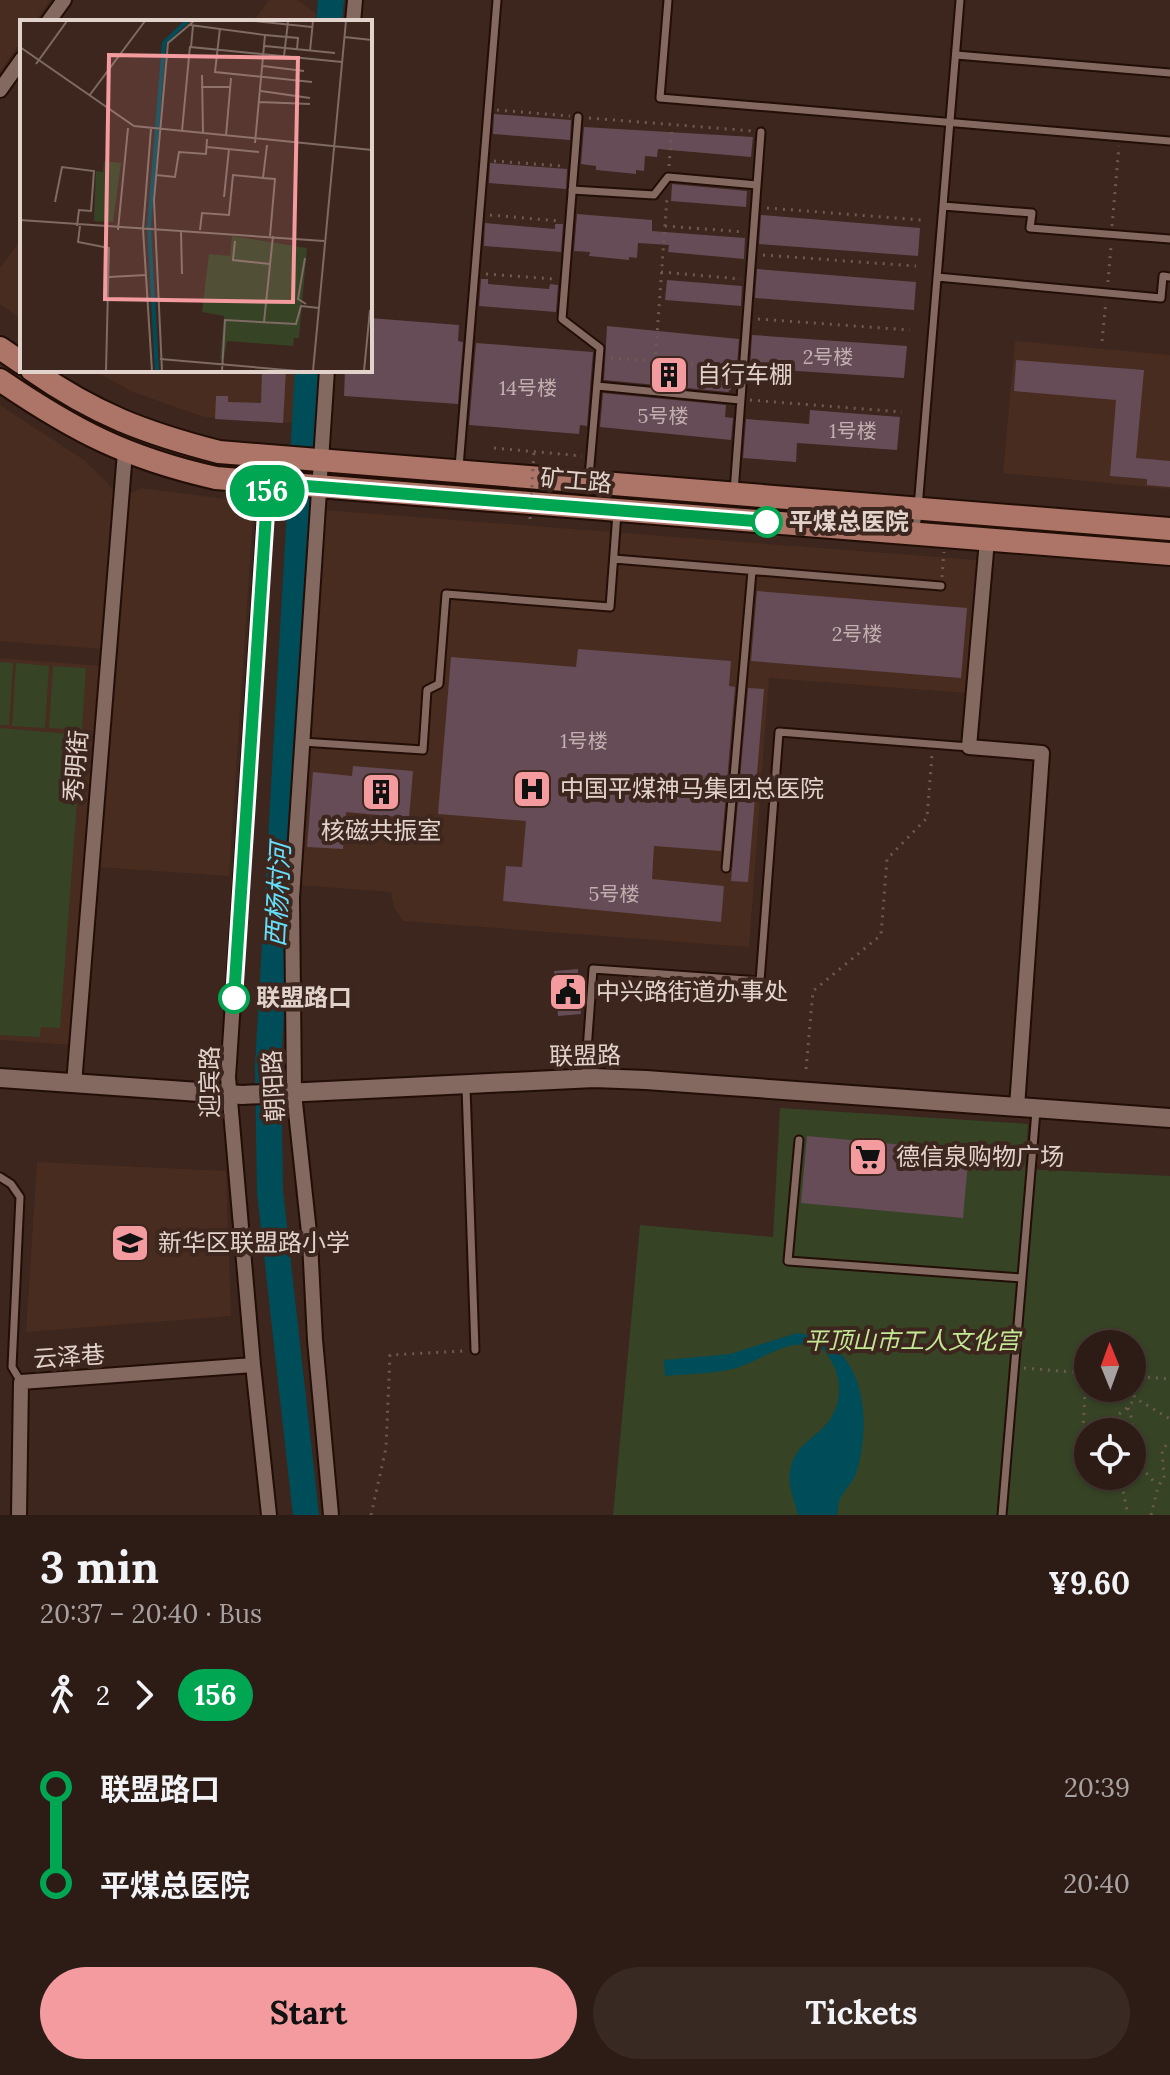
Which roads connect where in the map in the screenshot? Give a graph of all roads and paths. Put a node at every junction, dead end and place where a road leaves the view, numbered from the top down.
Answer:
1 (64, 0) edge
2 (355, 0) edge
3 (497, 0) edge
4 (668, 0) edge
5 (960, 0) edge
6 (49, 20) edge
7 (353, 20) edge
8 (956, 55) junction
9 (20, 62) edge
10 (1170, 73) edge
11 (0, 90) edge
12 (494, 109) dead end
13 (578, 117) junction
14 (951, 121) junction
15 (672, 124) junction
16 (761, 132) joint
17 (1170, 141) edge
18 (489, 160) dead end
19 (574, 167) junction
20 (668, 177) junction
21 (757, 185) junction
22 (572, 190) junction
23 (943, 206) junction
24 (755, 207) junction
25 (484, 214) dead end
26 (922, 220) dead end
27 (570, 222) junction
28 (665, 226) junction
29 (753, 233) junction
30 (1170, 239) edge
31 (751, 254) junction
32 (916, 266) dead end
33 (661, 272) junction
34 (480, 274) dead end
35 (937, 277) junction
36 (1170, 277) edge
37 (566, 280) junction
38 (749, 280) junction
39 (747, 318) junction
40 (910, 330) dead end
41 (0, 348) edge
42 (599, 356) junction
43 (20, 362) edge
44 (655, 362) junction
45 (742, 368) junction
46 (35, 372) edge
47 (327, 372) edge
48 (0, 380) edge
49 (597, 386) junction
50 (740, 400) junction
51 (902, 412) dead end
52 (494, 448) dead end
53 (534, 451) junction
54 (125, 452) junction
55 (576, 455) dead end
56 (278, 458) junction
57 (321, 462) junction
58 (459, 473) junction
59 (276, 483) junction
60 (588, 483) junction
61 (319, 487) junction
62 (733, 495) junction
63 (918, 509) junction
64 (617, 511) junction
65 (530, 519) dead end
66 (1170, 529) edge
67 (916, 534) junction
68 (945, 536) junction
69 (987, 540) junction
70 (1170, 554) edge
71 (614, 559) junction
72 (752, 571) junction
73 (941, 586) joint
74 (302, 742) junction
75 (932, 744) junction
76 (969, 747) junction
77 (726, 868) dead end
78 (806, 1069) dead end
79 (0, 1078) edge
80 (585, 1079) junction
81 (74, 1084) junction
82 (466, 1084) junction
83 (290, 1093) junction
84 (236, 1095) junction
85 (1017, 1107) junction
86 (1037, 1109) junction
87 (1170, 1118) edge
88 (799, 1140) dead end
89 (0, 1177) edge
90 (1022, 1278) junction
91 (475, 1350) joint
92 (253, 1365) junction
93 (1014, 1368) junction
94 (1074, 1372) edge
95 (1146, 1377) edge
96 (1170, 1379) edge
97 (21, 1382) junction
98 (1132, 1402) edge
99 (1142, 1402) edge
100 (1128, 1408) junction
101 (1115, 1418) edge
102 (1132, 1418) edge
103 (1170, 1419) edge
104 (1170, 1441) edge
105 (1146, 1473) edge
106 (1158, 1487) junction
107 (1123, 1490) edge
108 (19, 1515) edge
109 (269, 1515) edge
110 (331, 1515) edge
111 (371, 1515) edge
112 (1002, 1515) edge
113 (1128, 1515) edge
114 (1151, 1515) edge

1 - 6 street
2 - 7 street
3 - 58 lane
4 - 14 lane
5 - 8 lane
8 - 10 lane
8 - 14 lane
9 - 11 street
12 - 13 path
13 - 15 path
13 - 19 lane
14 - 17 lane
14 - 23 lane
15 - 16 path
15 - 20 path
16 - 21 lane
18 - 19 path
19 - 22 lane
20 - 21 lane
20 - 22 lane
20 - 28 path
21 - 24 lane
22 - 27 lane
23 - 30 lane
23 - 35 lane
24 - 26 path
24 - 29 lane
25 - 27 path
27 - 37 lane
28 - 29 path
28 - 33 path
29 - 31 lane
31 - 32 path
31 - 38 lane
33 - 38 path
33 - 44 path
34 - 37 path
35 - 36 lane
35 - 63 lane
37 - 42 lane
38 - 39 lane
39 - 40 path
39 - 45 lane
41 - 43 main road
42 - 44 path
42 - 49 lane
44 - 45 path
45 - 50 lane
46 - 56 main road, 矿工路
47 - 57 street, 朝阳路
48 - 54 main road, 矿工路
49 - 50 lane
49 - 60 lane
50 - 51 path
50 - 62 lane
52 - 53 path
53 - 55 path
53 - 65 path, bridge
54 - 59 main road, 矿工路
54 - 81 street, 秀明街
56 - 57 main road, 矿工路
56 - 59 street, 迎宾路
57 - 58 main road, 矿工路
57 - 61 street, 朝阳路
58 - 60 main road, 矿工路
59 - 61 main road, 矿工路
59 - 84 street, 迎宾路
60 - 62 main road, 矿工路
61 - 64 main road, 矿工路
61 - 74 street, 朝阳路
62 - 63 main road, 矿工路
63 - 66 main road, 矿工路
63 - 67 lane
64 - 67 main road, 矿工路
64 - 71 lane
67 - 68 main road, 矿工路
68 - 69 main road, 矿工路
68 - 73 path
69 - 70 main road, 矿工路
69 - 76 street
71 - 72 lane
71 - 74 lane
72 - 73 lane
72 - 77 lane
74 - 83 street, 朝阳路
75 - 76 lane
75 - 78 path
75 - 80 lane
76 - 85 street
79 - 81 street, 联盟路
80 - 82 street, 联盟路
80 - 85 street, 联盟路
81 - 84 street, 联盟路
82 - 83 street, 联盟路
82 - 91 lane
83 - 84 street, 联盟路
83 - 110 street, 朝阳路
84 - 92 street, 迎宾路
85 - 86 street, 联盟路
86 - 87 street, 联盟路
86 - 90 lane
88 - 90 lane
89 - 97 lane
90 - 93 lane
91 - 111 path
92 - 97 street, 云泽巷
92 - 109 street, 迎宾路
93 - 94 path
93 - 112 lane
95 - 96 path
97 - 108 street, 云泽巷
98 - 100 path
99 - 103 path
100 - 101 path
100 - 102 path
104 - 106 path
105 - 106 path
106 - 114 path
107 - 113 path

